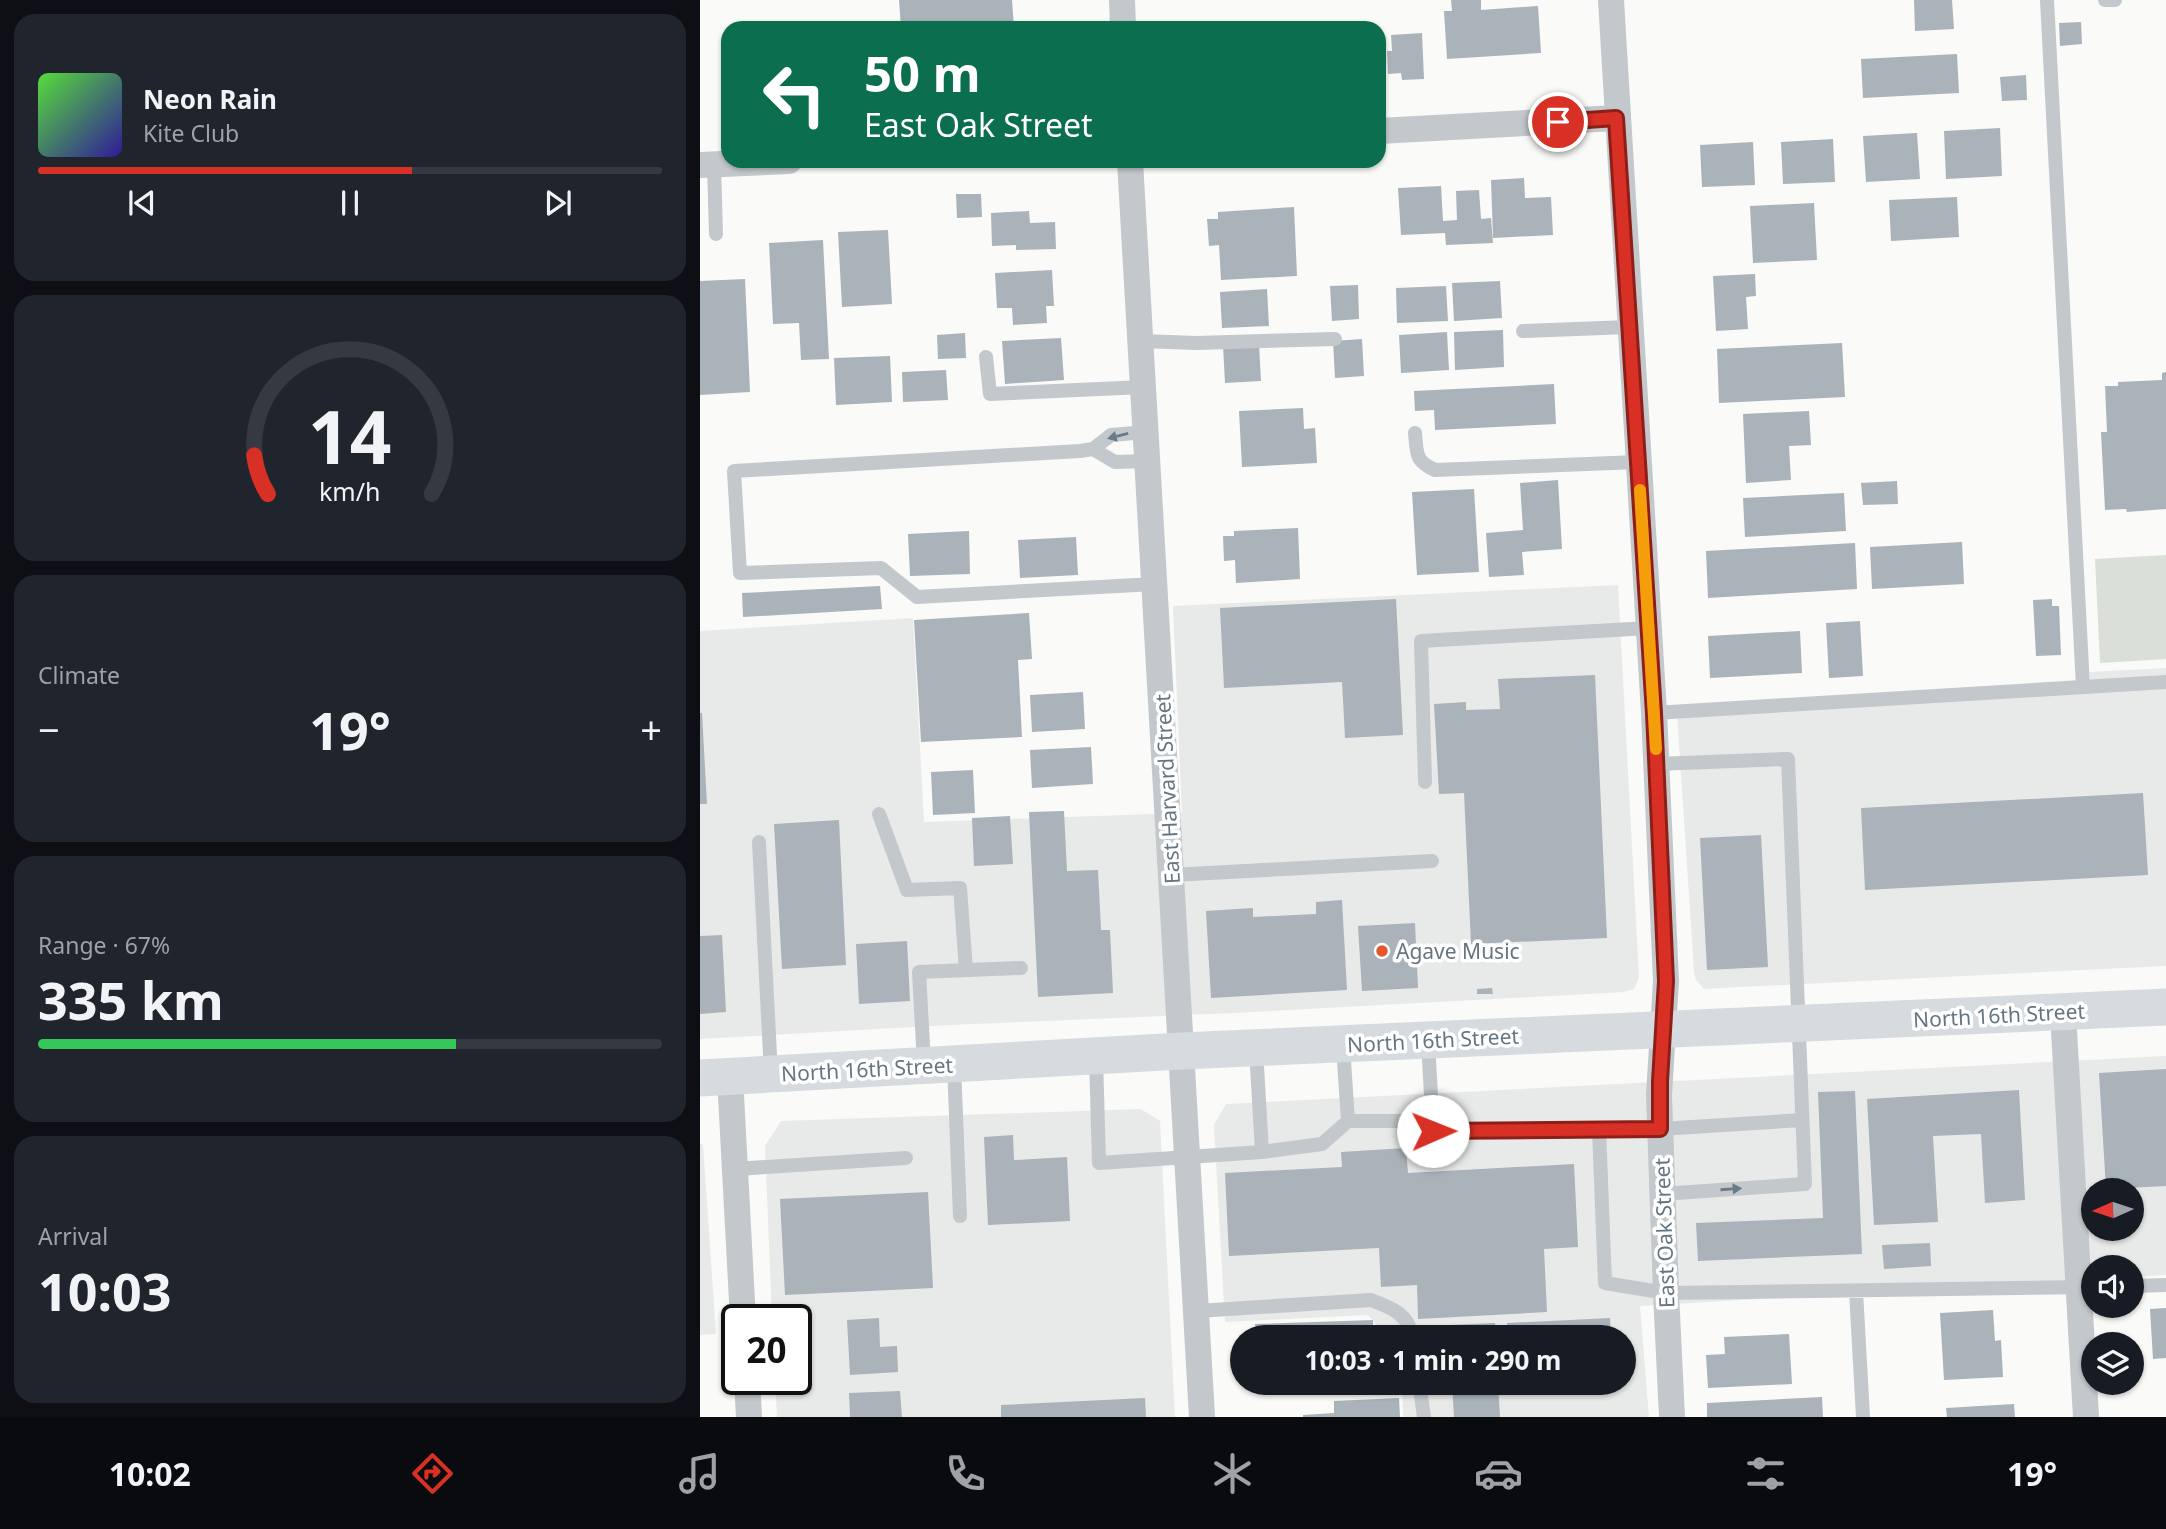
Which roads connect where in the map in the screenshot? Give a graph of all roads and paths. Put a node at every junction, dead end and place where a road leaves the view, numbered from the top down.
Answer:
1 (1122, 0) edge
2 (1611, 0) edge
3 (2047, 0) edge
4 (2105, 0) edge
5 (2115, 0) edge
6 (1123, 21) edge
7 (1616, 118) junction
8 (1386, 131) edge
9 (707, 165) edge
10 (1130, 168) edge
11 (716, 234) dead end
12 (1629, 327) junction
13 (1523, 331) dead end
14 (1335, 339) dead end
15 (1141, 341) junction
16 (986, 357) dead end
17 (1144, 387) junction
18 (1146, 432) junction
19 (1415, 433) dead end
20 (1093, 449) junction
21 (1148, 461) junction
22 (1638, 463) junction
23 (1156, 584) junction
24 (1649, 628) junction
25 (2166, 682) edge
26 (2084, 687) junction
27 (1654, 713) junction
28 (1656, 764) junction
29 (1425, 782) dead end
30 (878, 814) dead end
31 (759, 842) dead end
32 (1432, 861) dead end
33 (1172, 875) junction
34 (1021, 968) dead end
35 (966, 970) junction
36 (2166, 1007) edge
37 (2063, 1013) junction
38 (1799, 1023) junction
39 (1663, 1029) junction
40 (1427, 1040) junction
41 (1343, 1044) junction
42 (1256, 1048) junction
43 (1182, 1051) junction
44 (1096, 1056) junction
45 (939, 1065) junction
46 (771, 1074) junction
47 (715, 1077) edge
48 (1802, 1120) junction
49 (1348, 1121) junction
50 (1599, 1129) junction
51 (1660, 1129) junction
52 (1433, 1131) junction
53 (1262, 1152) junction
54 (906, 1158) dead end
55 (1189, 1158) junction
56 (735, 1169) junction
57 (1662, 1194) junction
58 (960, 1216) dead end
59 (2083, 1255) edge
60 (2166, 1285) edge
61 (2144, 1286) edge
62 (2081, 1287) edge
63 (1856, 1291) junction
64 (1666, 1293) junction
65 (742, 1304) edge
66 (1196, 1311) junction
67 (2086, 1318) edge
68 (1409, 1325) edge
69 (748, 1395) edge
70 (1421, 1395) edge
71 (749, 1417) edge
72 (1202, 1417) edge
73 (1424, 1417) edge
74 (1672, 1417) edge
75 (1863, 1417) edge
76 (2086, 1417) edge

1 - 6 street
2 - 7 street, East Oak Street
3 - 26 lane
4 - 5 lane
7 - 8 street
7 - 12 street, East Oak Street
9 - 11 lane
10 - 15 street, East Harvard Street
12 - 13 lane
12 - 22 street, East Oak Street
14 - 15 lane
15 - 17 street, East Harvard Street
16 - 17 lane
17 - 18 street, East Harvard Street
18 -> 20 lane
18 - 21 street, East Harvard Street
19 - 22 lane
20 - 21 lane
20 - 23 lane
21 - 23 street, East Harvard Street
22 - 24 street, East Oak Street
23 - 33 street, East Harvard Street
24 - 27 street, East Oak Street
24 - 29 lane
25 - 26 lane
26 - 27 lane
27 - 28 street, East Oak Street
28 - 38 lane
28 - 39 street, East Oak Street
30 - 35 lane
31 - 46 lane
32 - 33 lane
33 - 43 street, East Harvard Street
34 - 35 lane
35 - 45 lane
36 - 37 main road, North 16th Street
37 - 38 main road, North 16th Street
37 - 59 street
38 - 39 main road, North 16th Street
38 - 48 lane
39 - 40 main road, North 16th Street
39 - 51 street, East Oak Street
40 - 41 main road, North 16th Street
40 - 52 lane
41 - 42 main road, North 16th Street
41 - 49 lane
42 - 43 main road, North 16th Street
42 - 53 lane
43 - 44 main road, North 16th Street
43 - 55 street, East Harvard Street
44 - 45 main road, North 16th Street
44 - 55 lane
45 - 46 main road, North 16th Street
45 - 58 lane
46 - 47 main road, North 16th Street
47 - 56 street
48 - 51 lane
57 -> 48 lane
49 - 52 lane
49 - 53 lane
50 - 51 lane
50 - 52 lane
50 - 64 lane
51 - 57 street, East Oak Street
53 - 55 lane
54 - 56 lane
55 - 66 street, East Harvard Street
56 - 65 street
57 - 64 street, East Oak Street
60 - 61 lane
62 - 63 lane
63 - 64 lane
63 - 75 lane
64 - 74 street, East Oak Street
66 - 68 lane
66 - 72 street, East Harvard Street
67 - 76 street
69 - 71 street
70 - 73 lane

